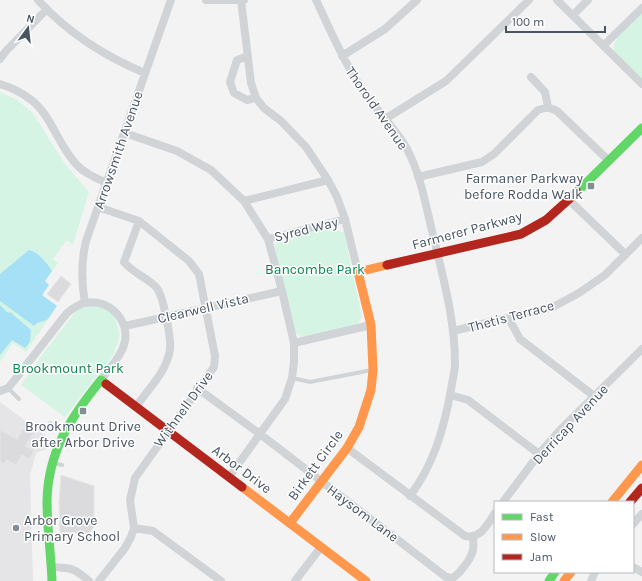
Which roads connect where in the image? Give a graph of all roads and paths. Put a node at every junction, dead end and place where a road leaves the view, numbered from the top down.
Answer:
1 (38, 0) edge
2 (171, 0) edge
3 (206, 0) edge
4 (241, 0) edge
5 (244, 0) edge
6 (316, 0) edge
7 (417, 0) edge
8 (528, 0) edge
9 (557, 0) edge
10 (588, 0) edge
11 (642, 8) edge
12 (46, 10) junction
13 (573, 15) junction
14 (604, 46) junction
15 (248, 56) junction
16 (342, 56) junction
17 (0, 59) edge
18 (145, 73) junction
19 (531, 77) dead end
20 (0, 84) edge
21 (642, 84) edge
22 (256, 98) junction
23 (548, 107) junction
24 (385, 119) junction
25 (642, 128) edge
26 (125, 132) junction
27 (608, 160) junction
28 (418, 177) junction
29 (328, 180) junction
30 (107, 183) junction
31 (570, 200) junction
32 (244, 201) junction
33 (98, 206) junction
34 (345, 220) junction
35 (139, 221) junction
36 (642, 238) edge
37 (268, 239) junction
38 (437, 254) junction
39 (625, 254) junction
40 (358, 272) junction
41 (282, 291) junction
42 (85, 303) junction
43 (205, 308) junction
44 (166, 317) junction
45 (509, 318) junction
46 (371, 325) junction
47 (125, 326) junction
48 (453, 331) junction
49 (294, 343) junction
50 (642, 349) edge
51 (373, 370) junction
52 (292, 378) junction
53 (100, 380) junction
54 (198, 388) junction
55 (4, 389) edge
56 (450, 396) junction
57 (594, 396) junction
58 (19, 400) dead end
59 (136, 407) junction
60 (50, 423) dead end
61 (167, 431) junction
62 (63, 433) junction
63 (260, 434) junction
64 (347, 448) junction
65 (539, 454) junction
66 (50, 463) junction
67 (62, 465) dead end
68 (642, 466) edge
69 (229, 477) junction
70 (322, 482) junction
71 (642, 488) edge
72 (410, 496) junction
73 (504, 501) edge
74 (613, 501) edge
75 (631, 501) edge
76 (494, 514) edge
77 (642, 514) edge
78 (290, 523) junction
79 (634, 523) edge
80 (134, 528) junction
81 (473, 537) junction
82 (50, 538) junction
83 (61, 538) dead end
84 (321, 547) junction
85 (52, 568) junction
86 (570, 573) edge
87 (52, 581) edge
88 (89, 581) edge
89 (99, 581) edge
90 (221, 581) edge
91 (295, 581) edge
92 (366, 581) edge
93 (564, 581) edge

1 - 12 street
2 - 18 street, Arrowsmith Avenue
3 - 4 street
4 - 5 street
4 - 15 street, Birkett Circle
6 - 16 street, Thorold Avenue
7 - 16 street
8 - 24 street
9 - 13 street
10 - 13 street
11 - 14 street
12 - 17 street
12 - 18 street
13 - 14 street
14 - 21 street
15 - 22 street, Birkett Circle
15 - 22 street
16 - 24 street, Thorold Avenue
18 - 26 street, Arrowsmith Avenue
19 - 23 street
20 - 30 street
22 - 29 street, Birkett Circle
23 - 27 street
23 - 28 street
24 - 28 street, Thorold Avenue
25 - 27 street, Farmerer Parkway
26 - 30 street, Arrowsmith Avenue
26 - 32 street
27 - 31 street, Farmerer Parkway
28 - 38 street, Thorold Avenue
29 - 32 street
29 - 34 street, Birkett Circle
30 - 33 street, Arrowsmith Avenue
31 - 38 street, Farmerer Parkway
31 - 39 street
32 - 37 street
33 - 35 street, Withnell Drive
33 - 42 street, Arrowsmith Avenue
34 - 37 street, Syred Way
34 - 40 street, Birkett Circle
35 - 43 street, Withnell Drive
35 - 44 street
36 - 39 street, Thetis Terrace
37 - 41 street
38 - 40 street, Farmerer Parkway
38 - 48 street, Thorold Avenue
39 - 45 street, Thetis Terrace
40 - 46 street, Birkett Circle
41 - 43 street, Clearwell Vista
41 - 49 street
42 - 47 street
42 - 55 street
43 - 44 street, Clearwell Vista
43 - 54 street, Withnell Drive
44 - 47 street, Clearwell Vista
44 - 59 street
45 - 48 street, Thetis Terrace
45 - 57 street
46 - 49 street
46 - 51 street, Birkett Circle
47 - 53 street
48 - 56 street, Thorold Avenue
49 - 52 street
50 - 57 street, Derricap Avenue
51 - 52 lane
51 - 64 street, Birkett Circle
52 - 63 street
53 - 59 street, Arbor Drive
53 - 62 street
54 - 61 street, Withnell Drive
54 - 63 street, Haysom Lane
55 - 58 lane
56 - 65 street
56 - 72 street, Thorold Avenue
57 - 65 street, Derricap Avenue
59 - 61 street, Arbor Drive
60 - 62 lane
61 - 69 street, Arbor Drive
61 - 80 street, Withnell Drive
62 - 66 street
63 - 69 street
63 - 70 street, Haysom Lane
64 - 70 street, Birkett Circle
64 - 72 street
65 - 73 street, Derricap Avenue
66 - 67 lane
66 - 82 street
68 - 74 street
69 - 78 street, Arbor Drive
70 - 78 street, Birkett Circle
70 - 81 street, Haysom Lane
71 - 75 street
72 - 81 street
76 - 81 street
77 - 79 street
78 - 84 street, Arbor Drive
80 - 89 street
80 - 90 street
82 - 83 lane
82 - 85 street
84 - 91 street
84 - 92 street, Arbor Drive
85 - 87 street
85 - 88 street
86 - 93 street

